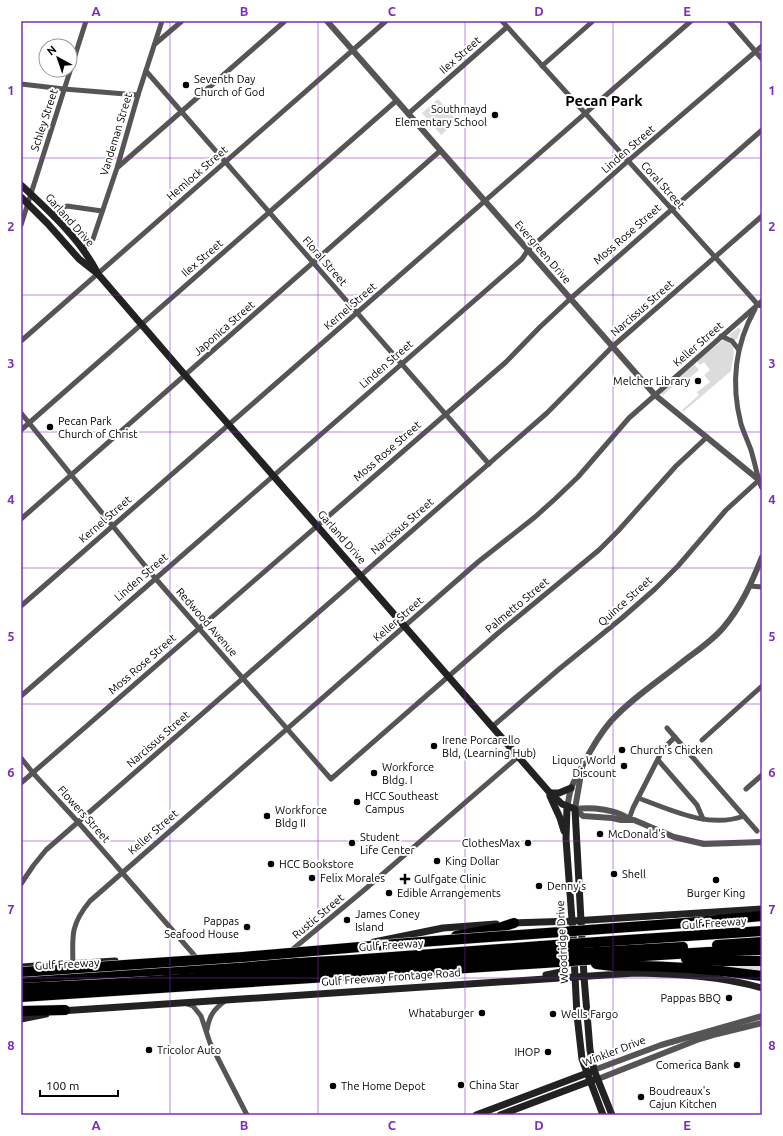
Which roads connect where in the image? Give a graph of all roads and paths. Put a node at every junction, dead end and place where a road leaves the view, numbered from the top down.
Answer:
1 (86, 21) edge
2 (162, 21) edge
3 (182, 21) edge
4 (285, 21) edge
5 (327, 21) edge
6 (386, 21) edge
7 (502, 21) edge
8 (593, 21) edge
9 (691, 21) edge
10 (729, 21) edge
11 (507, 27) junction
12 (155, 45) junction
13 (762, 46) edge
14 (352, 51) junction
15 (756, 51) junction
16 (762, 59) edge
17 (542, 66) junction
18 (146, 71) junction
19 (21, 84) edge
20 (64, 89) junction
21 (138, 95) junction
22 (396, 101) junction
23 (181, 112) junction
24 (408, 114) junction
25 (585, 114) junction
26 (762, 130) edge
27 (440, 151) junction
28 (628, 161) junction
29 (225, 162) junction
30 (117, 168) junction
31 (21, 185) edge
32 (31, 194) junction
33 (21, 197) edge
34 (485, 201) junction
35 (28, 203) junction
36 (672, 209) junction
37 (102, 211) junction
38 (270, 212) junction
39 (53, 216) junction
40 (762, 216) edge
41 (21, 225) edge
42 (83, 250) junction
43 (528, 250) junction
44 (715, 257) junction
45 (313, 263) junction
46 (98, 274) junction
47 (570, 298) junction
48 (761, 304) edge
49 (357, 313) junction
50 (141, 325) junction
51 (722, 336) junction
52 (21, 341) edge
53 (612, 347) junction
54 (739, 350) junction
55 (401, 364) junction
56 (185, 375) junction
57 (655, 394) junction
58 (21, 413) edge
59 (446, 414) junction
60 (29, 423) junction
61 (229, 424) junction
62 (21, 430) edge
63 (707, 437) junction
64 (489, 464) junction
65 (72, 475) junction
66 (273, 475) junction
67 (761, 480) edge
68 (762, 487) edge
69 (21, 519) edge
70 (316, 525) junction
71 (112, 526) junction
72 (762, 557) edge
73 (361, 576) junction
74 (155, 578) junction
75 (750, 586) junction
76 (762, 587) edge
77 (21, 606) edge
78 (405, 626) junction
79 (199, 628) junction
80 (448, 676) junction
81 (243, 678) junction
82 (762, 686) edge
83 (21, 696) edge
84 (493, 726) junction
85 (667, 728) dead end
86 (287, 729) junction
87 (676, 737) junction
88 (702, 740) dead end
89 (519, 756) junction
90 (21, 758) edge
91 (658, 760) junction
92 (582, 766) junction
93 (33, 773) junction
94 (762, 775) edge
95 (331, 779) joint
96 (21, 783) edge
97 (571, 788) junction
98 (746, 789) dead end
99 (548, 791) junction
100 (638, 798) junction
101 (567, 807) junction
102 (575, 809) junction
103 (744, 816) junction
104 (629, 819) junction
105 (704, 819) junction
106 (78, 822) junction
107 (758, 831) dead end
108 (566, 839) junction
109 (762, 842) edge
110 (122, 872) junction
111 (21, 884) edge
112 (762, 908) edge
113 (762, 916) edge
114 (633, 917) junction
115 (581, 920) junction
116 (573, 921) junction
117 (514, 923) junction
118 (537, 923) junction
119 (762, 931) edge
120 (762, 942) edge
121 (294, 949) junction
122 (762, 950) edge
123 (542, 955) junction
124 (196, 956) junction
125 (646, 956) junction
126 (613, 958) junction
127 (351, 960) junction
128 (762, 961) edge
129 (73, 963) junction
130 (21, 967) edge
131 (21, 972) edge
132 (762, 976) edge
133 (584, 977) junction
134 (21, 978) edge
135 (575, 978) junction
136 (506, 981) junction
137 (21, 988) edge
138 (762, 988) edge
139 (21, 997) edge
140 (228, 999) junction
141 (181, 1002) junction
142 (65, 1010) junction
143 (21, 1011) edge
144 (762, 1016) edge
145 (21, 1019) edge
146 (762, 1023) edge
147 (207, 1035) junction
148 (594, 1070) junction
149 (586, 1073) junction
150 (598, 1079) junction
151 (590, 1082) junction
152 (532, 1093) junction
153 (512, 1101) junction
154 (535, 1101) junction
155 (498, 1106) junction
156 (515, 1109) junction
157 (247, 1115) edge
158 (476, 1115) edge
159 (489, 1115) edge
160 (500, 1115) edge
161 (603, 1115) edge
162 (612, 1115) edge

1 - 20 street, Schley Street
2 - 12 street, Vandeman Street
3 - 12 street
4 - 23 street
5 - 14 street, Evergreen Drive
6 - 14 street, Hemlock Street
7 - 11 street, Coral Street
8 - 17 street
9 - 25 street, Kernel Street
10 - 15 street
11 - 17 street, Coral Street
11 - 24 street, Ilex Street
12 - 18 street, Vandeman Street
13 - 15 street, Linden Street
14 - 22 street, Evergreen Drive
14 - 29 street, Hemlock Street
15 - 16 street
15 - 28 street, Linden Street
17 - 25 street, Coral Street
18 - 21 street, Vandeman Street
18 - 23 street, Floral Street
19 - 20 street
20 - 21 street
20 - 32 street, Schley Street
21 - 30 street, Vandeman Street
22 - 24 street, Evergreen Drive
22 - 38 street, Ilex Street
23 - 29 street, Floral Street
23 - 30 street
24 - 27 street, Evergreen Drive
25 - 28 street, Coral Street
25 - 34 street, Kernel Street
26 - 36 street, Moss Rose Street
27 - 34 street, Evergreen Drive
27 - 45 street, Japonica Street
28 - 36 street, Coral Street
28 - 43 street, Linden Street
29 - 38 street, Floral Street
29 - 46 street, Hemlock Street
30 - 37 street, Vandeman Street
31 - 32 main road, Garland Drive
32 - 35 street, Schley Street
32 - 39 main road, Garland Drive
33 - 35 main road, Garland Drive
34 - 43 street, Evergreen Drive
34 - 49 street, Kernel Street
35 - 41 street, Schley Street
35 - 46 main road, Garland Drive
36 - 44 street, Coral Street
36 - 47 street, Moss Rose Street
37 - 39 street
37 - 42 street, Vandeman Street
38 - 45 street, Floral Street
38 - 50 street, Ilex Street
39 - 42 main road, Garland Drive
40 - 44 street, Narcissus Street
42 - 46 main road, Garland Drive
43 - 47 street, Evergreen Drive
43 - 55 street, Linden Street
44 - 48 street, Coral Street
44 - 53 street, Narcissus Street
45 - 49 street, Floral Street
45 - 56 street, Japonica Street
46 - 50 main road, Garland Drive
46 - 52 street, Hemlock Street
47 - 53 street, Evergreen Drive
47 - 59 street, Moss Rose Street
48 - 51 street, Keller Street
48 - 54 street
49 - 55 street, Floral Street
49 - 61 street, Kernel Street
50 - 56 main road, Garland Drive
50 - 60 street, Ilex Street
51 - 54 street
51 - 57 street, Keller Street
53 - 57 street, Evergreen Drive
53 - 64 street, Narcissus Street
54 - 67 street
55 - 59 street, Floral Street
55 - 66 street, Linden Street
56 - 61 main road, Garland Drive
56 - 65 street, Japonica Street
57 - 63 street, Evergreen Drive
57 - 78 street, Keller Street
58 - 60 street
59 - 64 street, Floral Street
59 - 70 street, Moss Rose Street
60 - 62 street, Ilex Street
60 - 65 street, Redwood Avenue
61 - 66 main road, Garland Drive
61 - 71 street, Kernel Street
63 - 67 street, Evergreen Drive
63 - 80 street, Palmetto Street
64 - 73 street, Narcissus Street
65 - 69 street, Japonica Street
65 - 71 street, Redwood Avenue
66 - 70 main road, Garland Drive
66 - 74 street, Linden Street
67 - 68 street
67 - 84 street, Quince Street
70 - 73 main road, Garland Drive
70 - 79 street, Moss Rose Street
71 - 74 street, Redwood Avenue
71 - 77 street, Kernel Street
72 - 75 street, Woodridge Drive
73 - 78 main road, Garland Drive
73 - 81 street, Narcissus Street
74 - 79 street, Redwood Avenue
74 - 83 street, Linden Street
75 - 76 street
75 - 92 street, Woodridge Drive
78 - 80 main road, Garland Drive
78 - 86 street, Keller Street
79 - 81 street, Redwood Avenue
79 - 93 street, Moss Rose Street
80 - 84 main road, Garland Drive
80 - 95 street, Palmetto Street
81 - 86 street, Redwood Avenue
81 - 106 street, Narcissus Street
82 - 88 street
84 - 89 main road, Garland Drive
85 - 87 street
86 - 95 street, Redwood Avenue
86 - 110 street, Keller Street
87 - 91 street
87 - 103 street
89 - 99 main road, Garland Drive
89 - 121 street, Rustic Street
90 - 93 street, Flowers Street
91 - 100 street
91 - 105 street
92 - 97 street, Woodridge Drive
92 - 102 street, Woodridge Drive
93 - 96 street, Moss Rose Street
93 - 106 street, Flowers Street
94 - 98 street
97 - 99 main road
97 - 101 street, Woodridge Drive
99 - 101 main road, Garland Drive
99 - 108 main road
100 - 104 street
100 - 105 street
101 - 102 main road, Garland Drive
101 - 108 main road, Woodridge Drive
102 - 104 street
102 - 115 main road, Woodridge Drive
103 - 105 street
103 - 107 street
104 - 109 street
106 - 110 street, Flowers Street
106 - 111 street, Narcissus Street
108 - 116 main road, Woodridge Drive
110 - 124 street, Flowers Street
110 - 129 street, Keller Street
112 - 114 main road
113 - 131 highway, bridge
114 - 115 main road
114 - 126 main road
115 - 116 main road
115 - 133 main road, Woodridge Drive
116 - 118 main road
116 - 135 main road, Woodridge Drive
117 - 118 main road
117 - 121 main road
117 - 127 highway
118 - 136 main road
119 - 126 highway, Gulf Freeway
120 - 126 highway, Gulf Freeway
121 - 124 main road
122 - 125 highway, Gulf Freeway
123 - 126 highway, Gulf Freeway, bridge
123 - 126 highway, Gulf Freeway, bridge
123 - 127 highway, Gulf Freeway
123 - 137 highway, Gulf Freeway
123 - 139 highway, Gulf Freeway
124 - 129 main road
125 - 126 highway, Gulf Freeway
125 - 128 highway
126 - 132 highway
126 - 133 main road, Gulf Freeway Frontage Road
126 - 138 main road, Gulf Freeway Frontage Road
127 - 134 highway, Gulf Freeway
129 - 130 main road
133 - 135 main road, Gulf Freeway Frontage Road
133 - 148 main road, Woodridge Drive
135 - 136 main road, Gulf Freeway Frontage Road
135 - 149 main road, Woodridge Drive
136 - 140 main road, Gulf Freeway Frontage Road
140 - 141 main road, Gulf Freeway Frontage Road
140 - 147 street
141 - 142 main road, Gulf Freeway Frontage Road
141 - 147 street
142 - 143 highway
142 - 145 main road, Gulf Freeway Frontage Road
144 - 148 street, Winkler Drive
146 - 150 street, Winkler Drive
147 - 157 street
148 - 149 main road, Winkler Drive
148 - 150 main road, Woodridge Drive
149 - 151 main road, Woodridge Drive
149 - 152 main road, Winkler Drive
150 - 151 main road, Winkler Drive
150 - 162 main road, Woodridge Drive
151 - 154 main road, Winkler Drive
151 - 161 main road, Woodridge Drive
152 - 153 main road, Winkler Drive
152 - 154 main road
153 - 155 main road, Winkler Drive
153 - 156 main road
154 - 156 main road, Winkler Drive
155 - 158 main road, Winkler Drive
155 - 159 main road
156 - 160 main road, Winkler Drive

